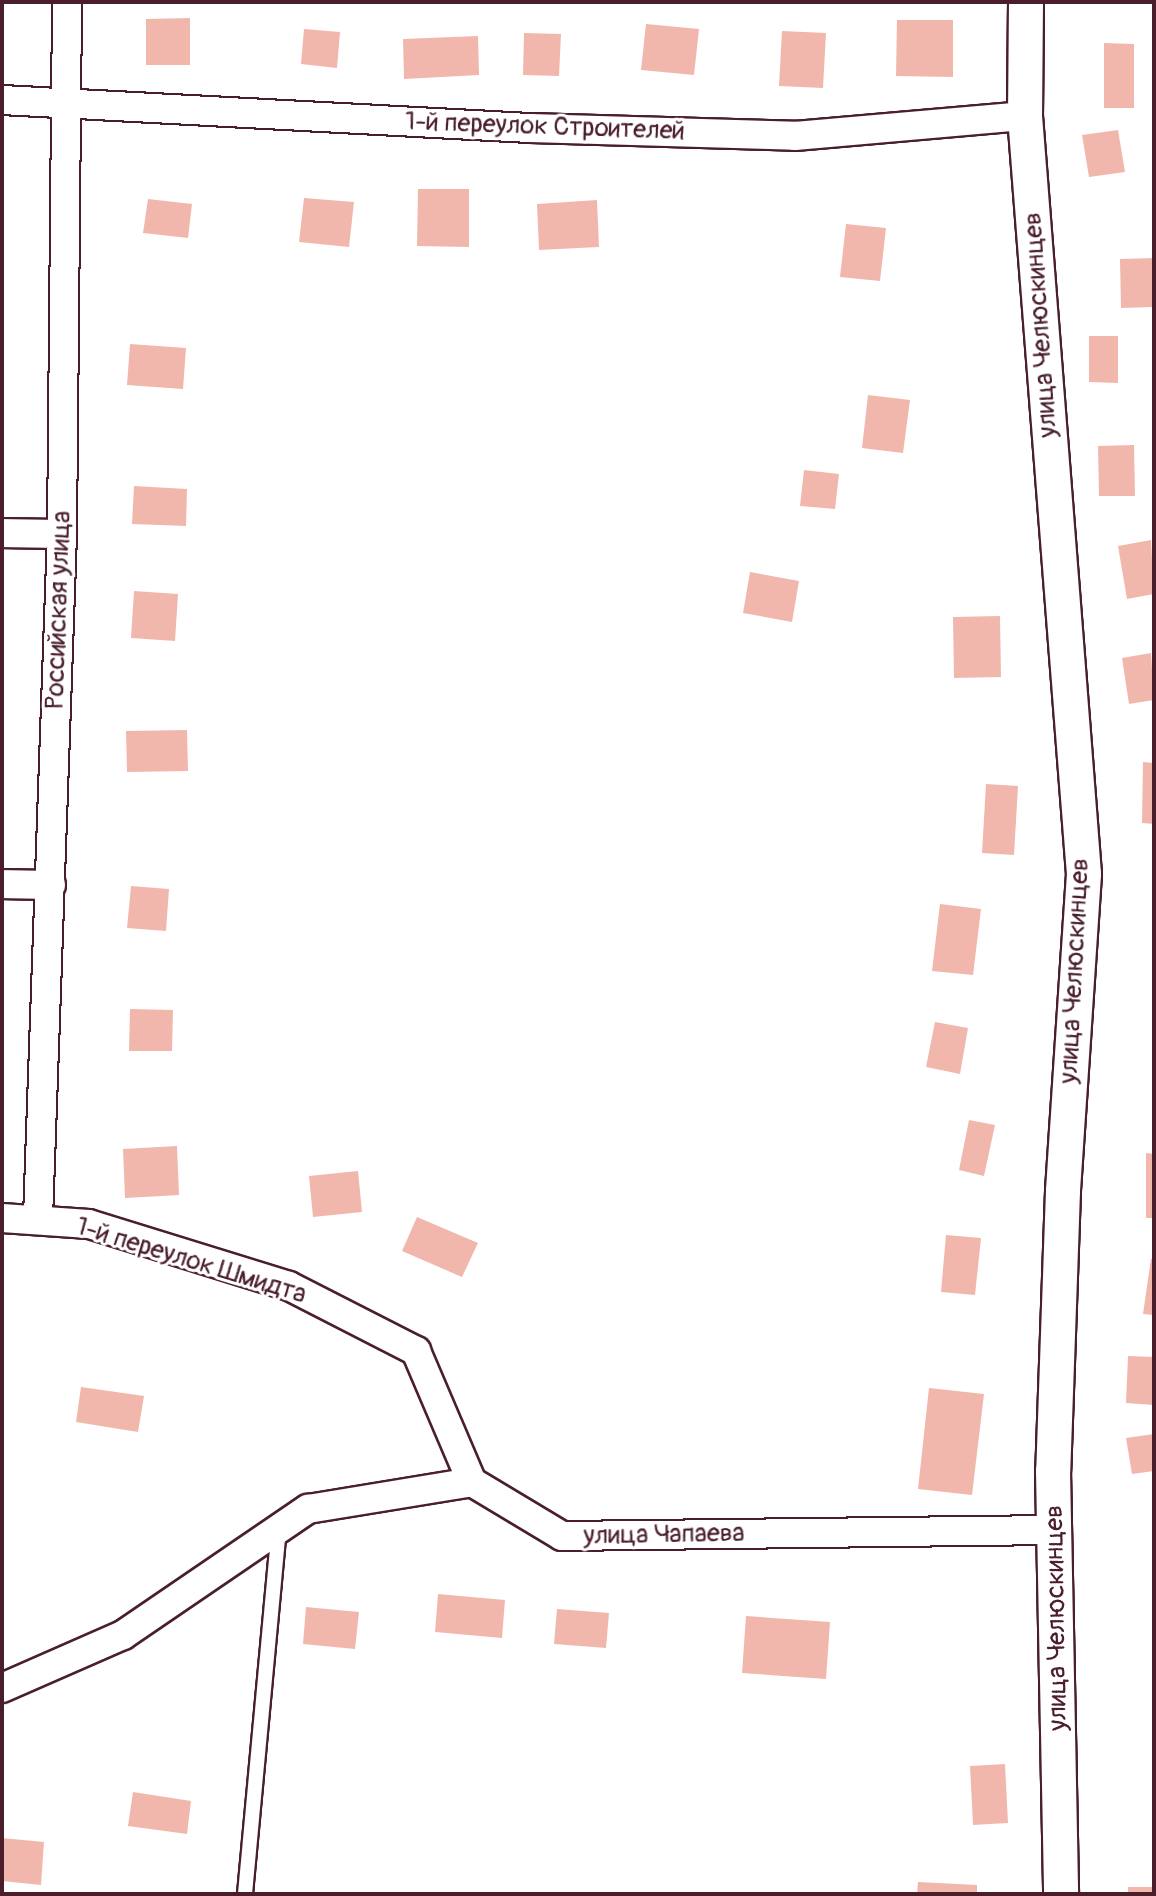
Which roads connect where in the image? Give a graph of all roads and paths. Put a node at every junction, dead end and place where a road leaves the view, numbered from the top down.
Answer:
1 (67, 2) edge
2 (1026, 2) edge
3 (2, 100) edge
4 (65, 103) junction
5 (1025, 116) junction
6 (2, 533) edge
7 (62, 534) junction
8 (2, 884) edge
9 (51, 885) junction
10 (2, 1218) edge
11 (38, 1218) junction
12 (472, 1482) junction
13 (279, 1529) junction
14 (1057, 1530) junction
15 (2, 1688) edge
16 (245, 1894) edge
17 (1061, 1894) edge

1 - 4 street, Российская улица
2 - 5 street, улица Челюскинцев
3 - 4 street, 1-й переулок Строителей
4 - 5 street, 1-й переулок Строителей
4 - 7 street, Российская улица
5 - 14 street, улица Челюскинцев
6 - 7 street
7 - 9 street, Российская улица
8 - 9 street
9 - 11 street, Российская улица
10 - 11 street, 1-й переулок Шмидта
11 - 12 street, 1-й переулок Шмидта
12 - 13 street
12 - 14 street, улица Чапаева
13 - 15 street
13 - 16 lane
14 - 17 street, улица Челюскинцев

